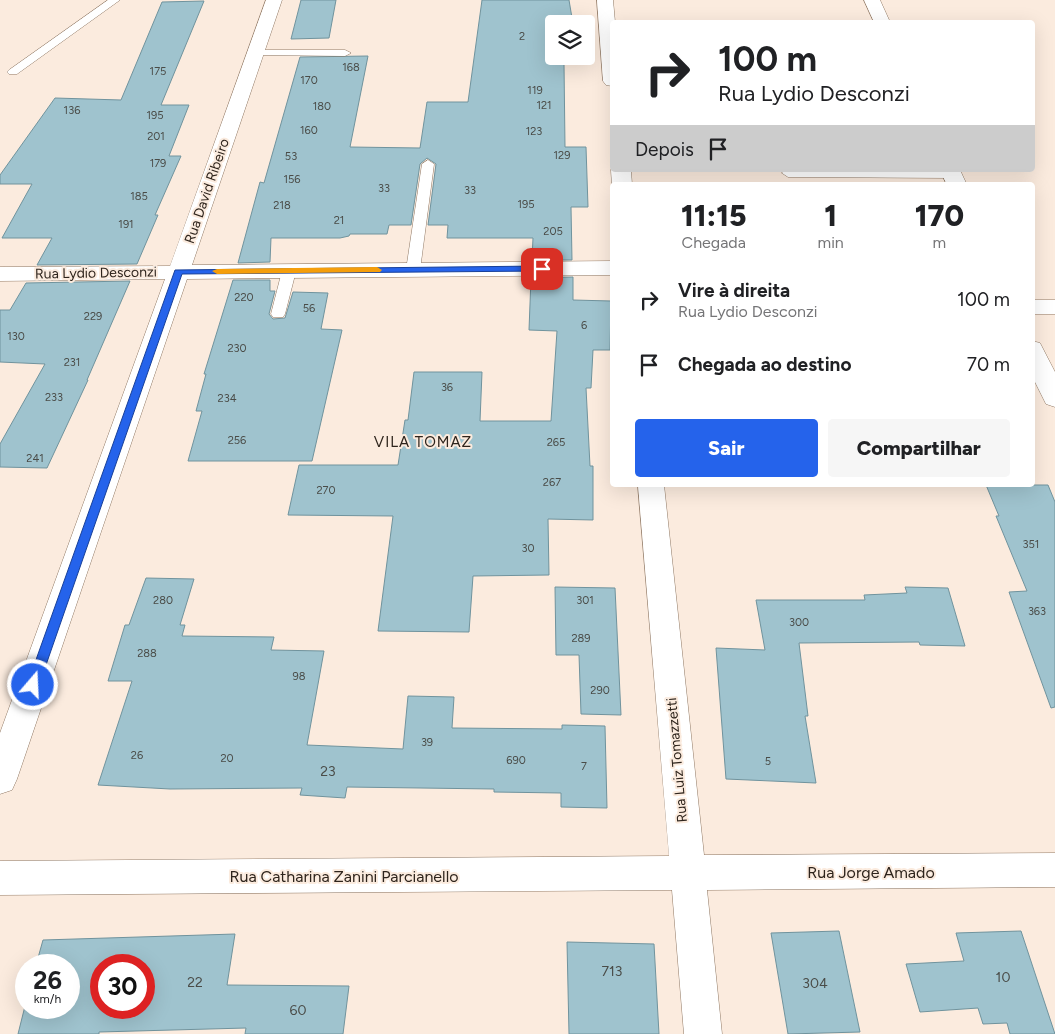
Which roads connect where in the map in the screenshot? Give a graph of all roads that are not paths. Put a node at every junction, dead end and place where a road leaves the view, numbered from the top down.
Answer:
1 (114, 0) edge
2 (274, 0) edge
3 (605, 0) edge
4 (872, 0) edge
5 (881, 20) edge
6 (610, 28) edge
7 (256, 53) junction
8 (345, 53) dead end
9 (13, 72) dead end
10 (428, 164) dead end
11 (788, 172) dead end
12 (953, 176) edge
13 (610, 268) edge
14 (413, 270) junction
15 (289, 271) junction
16 (178, 272) junction
17 (0, 274) edge
18 (1035, 307) edge
19 (1055, 307) edge
20 (278, 314) dead end
21 (1035, 355) edge
22 (1055, 398) edge
23 (651, 487) edge
24 (0, 778) edge
25 (1055, 870) edge
26 (688, 873) junction
27 (0, 878) edge
28 (703, 1034) edge

1 - 9 lane
2 - 7 street, Rua David Ribeiro
3 - 6 street
4 - 5 street
7 - 8 lane
7 - 16 street, Rua David Ribeiro
10 - 14 lane
11 - 12 lane
13 - 14 street, Rua Lydio Desconzi
14 - 15 street, Rua Lydio Desconzi
15 - 16 street, Rua Lydio Desconzi
15 - 20 lane
16 - 17 street, Rua Lydio Desconzi
16 - 24 street, Rua David Ribeiro
18 - 19 street
21 - 22 street
23 - 26 street, Rua Luiz Tomazzetti
25 - 26 street, Rua Jorge Amado
26 - 27 street, Rua Catharina Zanini Parcianello
26 - 28 street, Rua Luiz Tomazzetti

